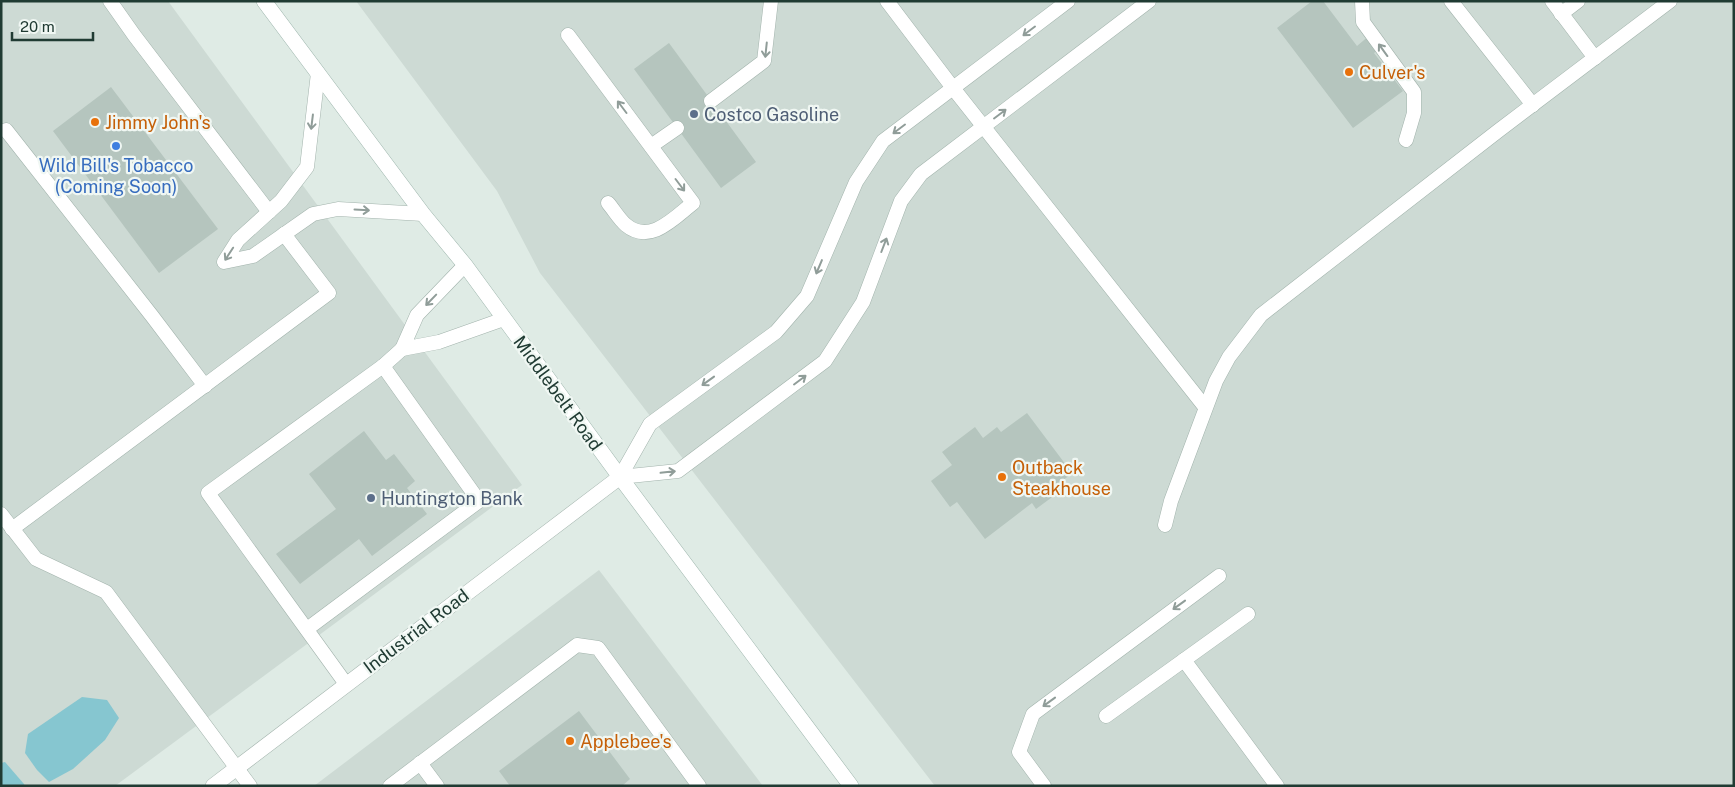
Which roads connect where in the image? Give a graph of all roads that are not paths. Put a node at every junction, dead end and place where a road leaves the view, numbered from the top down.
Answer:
1 (110, 1) edge
2 (771, 1) edge
3 (887, 1) edge
4 (1068, 1) edge
5 (1149, 1) edge
6 (1362, 1) edge
7 (1451, 1) edge
8 (1552, 1) edge
9 (1578, 1) edge
10 (1670, 1) edge
11 (267, 3) edge
12 (1561, 14) junction
13 (568, 35) dead end
14 (1595, 58) junction
15 (318, 73) junction
16 (953, 88) junction
17 (711, 101) dead end
18 (1533, 105) junction
19 (984, 127) junction
20 (677, 128) dead end
21 (6, 130) dead end
22 (1406, 140) dead end
23 (651, 146) junction
24 (608, 203) dead end
25 (269, 212) junction
26 (423, 214) junction
27 (284, 234) junction
28 (465, 265) junction
29 (504, 318) junction
30 (402, 348) junction
31 (383, 366) junction
32 (205, 386) junction
33 (1205, 408) junction
34 (620, 477) junction
35 (1, 514) edge
36 (1165, 525) dead end
37 (12, 529) junction
38 (1219, 576) dead end
39 (1248, 614) dead end
40 (307, 629) junction
41 (1184, 660) junction
42 (346, 684) junction
43 (1106, 716) dead end
44 (420, 763) junction
45 (236, 768) junction
46 (213, 786) edge
47 (250, 786) edge
48 (390, 786) edge
49 (437, 786) edge
50 (699, 786) edge
51 (850, 786) edge
52 (1044, 786) edge
53 (1277, 786) edge

1 - 25 lane
2 -> 17 lane
3 - 16 lane
4 -> 16 lane
19 -> 5 lane
22 -> 6 lane
7 - 18 lane
8 - 12 lane
9 - 12 lane
10 - 14 lane
11 - 15 main road, Middlebelt Road
12 - 14 lane
23 -> 13 lane
14 - 18 lane
15 -> 25 lane
15 - 26 main road, Middlebelt Road
16 - 19 lane
16 -> 34 lane
18 - 33 lane
19 - 33 lane
34 -> 19 lane
20 - 23 lane
21 - 32 lane
23 -> 24 lane
25 -> 27 lane
27 -> 26 lane
26 - 28 main road, Middlebelt Road
27 - 32 lane
28 - 29 main road, Middlebelt Road
28 -> 30 lane
29 - 30 lane
29 - 34 main road, Middlebelt Road
30 - 31 lane
31 - 40 lane
31 - 40 lane
32 - 37 lane
33 - 36 lane
34 - 42 main road, Industrial Road
34 - 51 main road, Middlebelt Road
35 - 37 lane
37 - 45 lane
38 -> 52 lane
39 - 41 lane
40 - 42 lane
41 - 43 lane
41 - 53 lane
42 - 45 main road, Industrial Road
44 - 48 lane
44 - 49 lane
44 - 50 lane
45 - 46 main road, Industrial Road
45 - 47 lane

